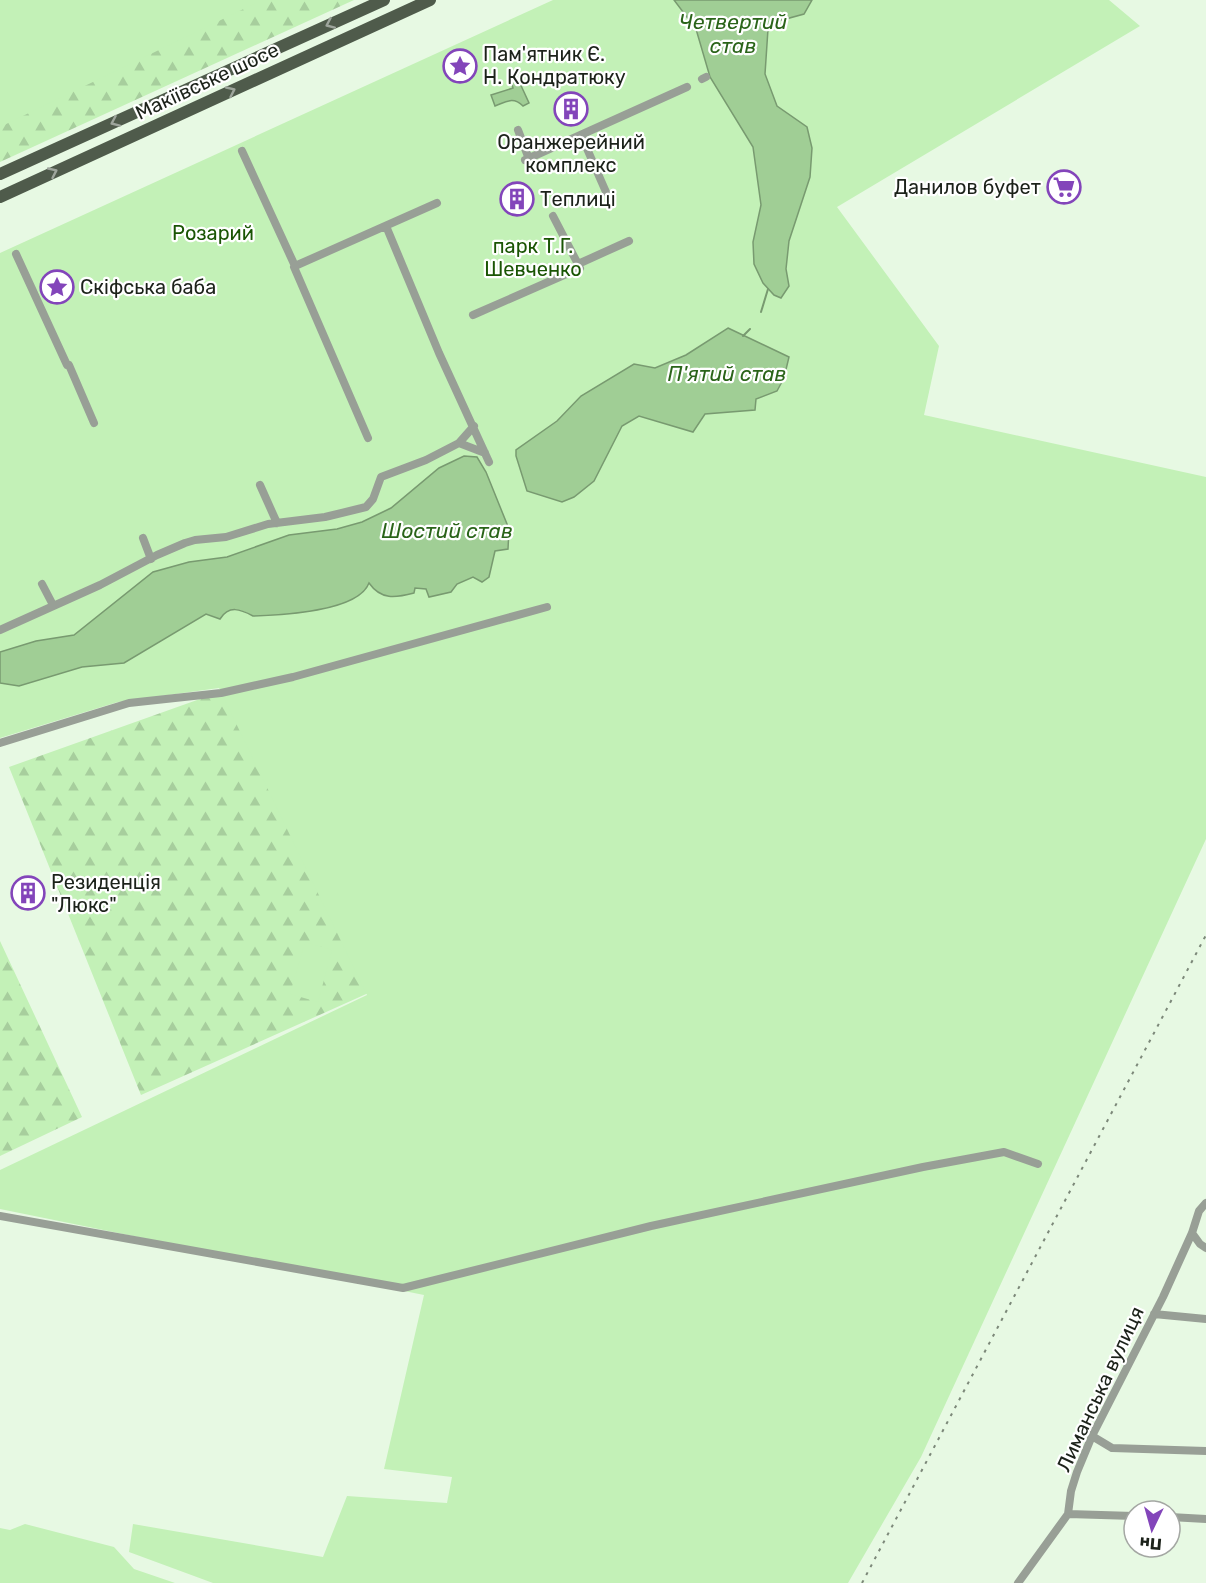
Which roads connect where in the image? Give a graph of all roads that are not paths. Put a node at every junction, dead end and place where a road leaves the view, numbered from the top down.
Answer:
1 (384, 0) edge
2 (430, 0) edge
3 (687, 85) dead end
4 (518, 130) dead end
5 (581, 135) junction
6 (242, 151) dead end
7 (0, 174) edge
8 (606, 192) dead end
9 (0, 196) edge
10 (437, 203) dead end
11 (553, 216) dead end
12 (386, 226) junction
13 (629, 241) dead end
14 (16, 254) dead end
15 (578, 264) junction
16 (294, 267) dead end
17 (473, 315) dead end
18 (94, 423) dead end
19 (474, 426) junction
20 (368, 438) dead end
21 (459, 443) junction
22 (485, 453) junction
23 (489, 462) dead end
24 (260, 485) dead end
25 (277, 523) junction
26 (143, 538) dead end
27 (151, 559) junction
28 (42, 584) dead end
29 (52, 605) junction
30 (547, 607) dead end
31 (0, 630) edge
32 (0, 742) edge
33 (1038, 1164) dead end
34 (1206, 1203) edge
35 (0, 1216) edge
36 (1192, 1233) junction
37 (1206, 1248) edge
38 (1154, 1314) junction
39 (1206, 1319) edge
40 (1092, 1436) junction
41 (1206, 1451) edge
42 (1068, 1514) junction
43 (1122, 1516) edge
44 (1182, 1518) edge
45 (1206, 1519) edge
46 (1018, 1583) edge

1 -> 7 main road, Макіївське шосе
9 -> 2 main road, Макіївське шосе
3 - 5 street
4 - 5 street
5 - 8 street
6 - 12 street
10 - 12 street
11 - 15 street
12 - 19 street
13 - 15 street
14 - 18 street
15 - 17 street
16 - 20 street
19 - 21 street
19 - 22 street
21 - 22 street
21 - 25 street
22 - 23 street
24 - 25 street
25 - 27 street
26 - 27 street
27 - 29 street
28 - 29 street
29 - 31 street
30 - 32 street
33 - 35 street
34 - 36 street, Лиманська вулиця
36 - 37 street
36 - 38 street, Лиманська вулиця
38 - 39 street
38 - 40 street, Лиманська вулиця
40 - 41 street
40 - 42 street, Лиманська вулиця
42 - 43 street
42 - 46 street, Лиманська вулиця
44 - 45 street

